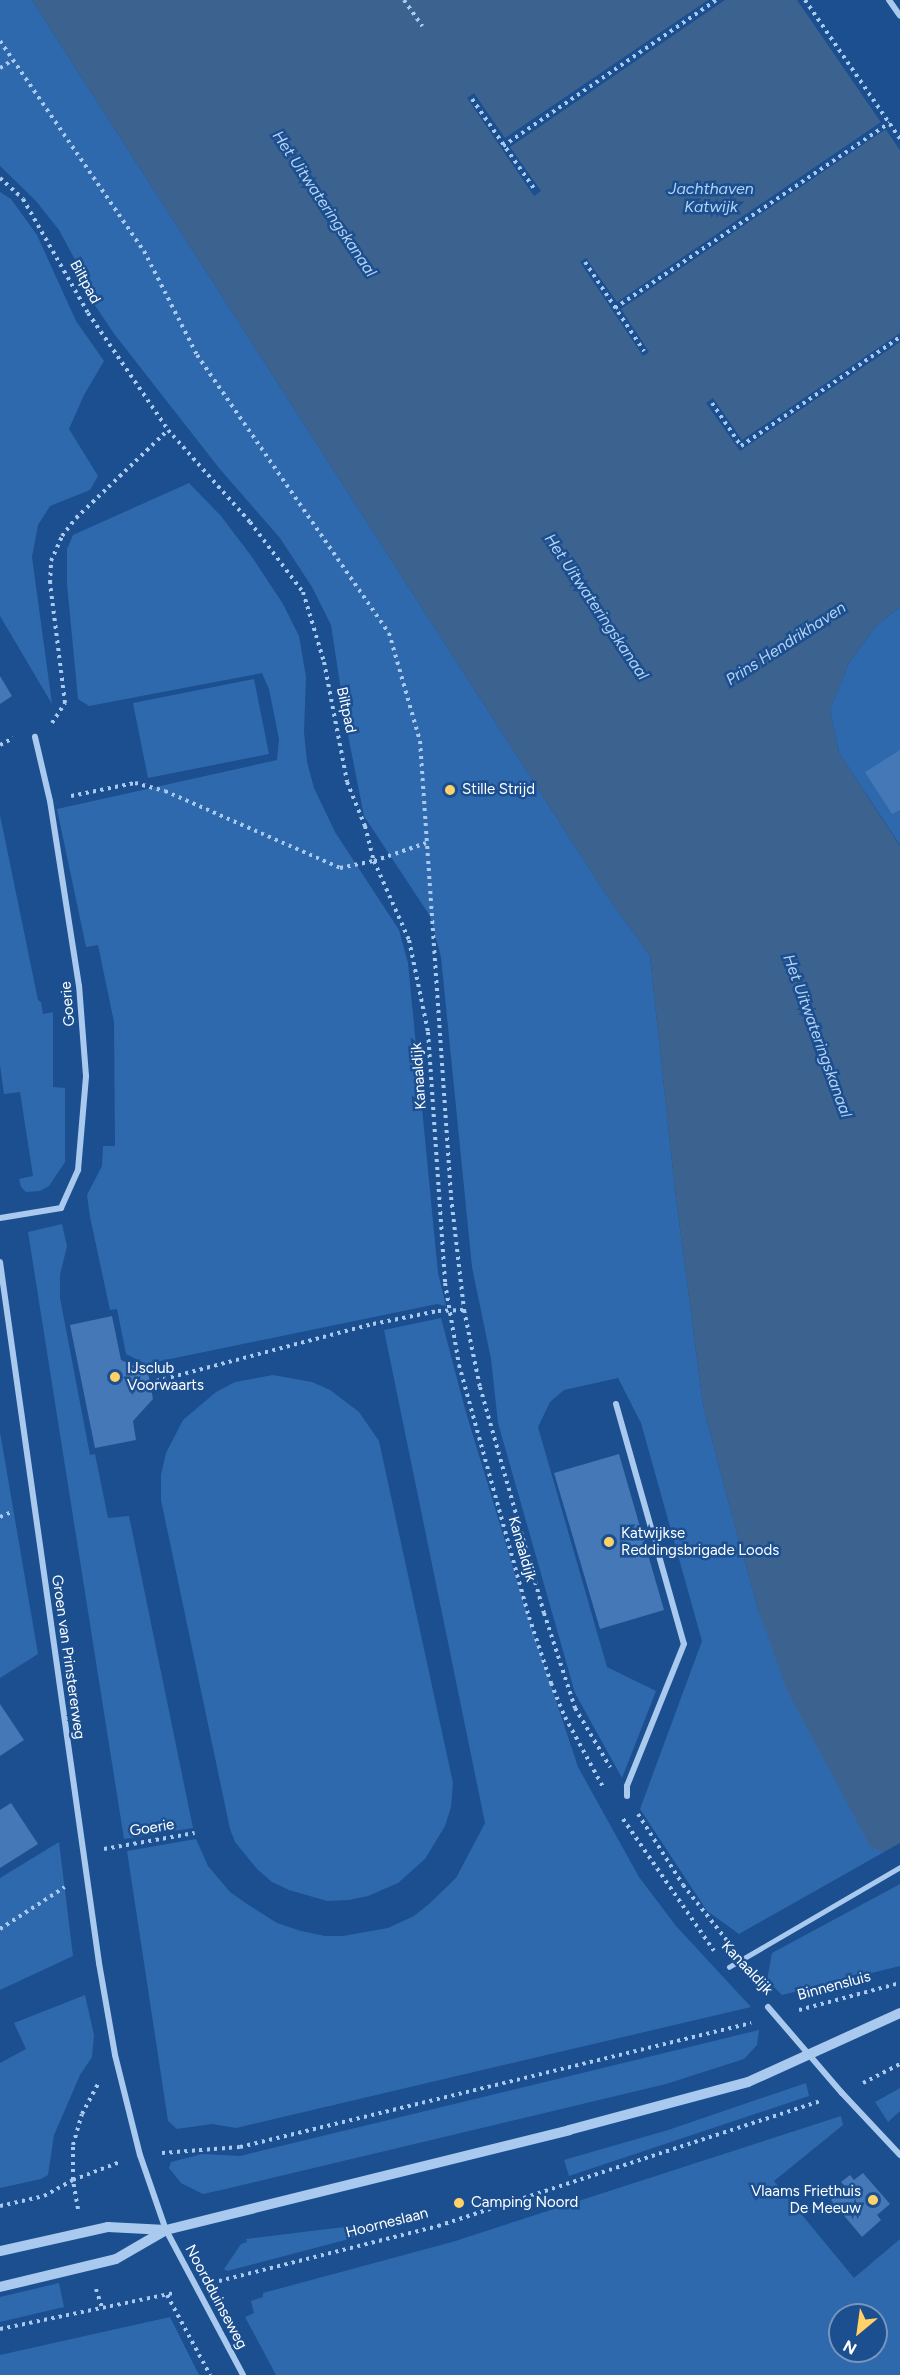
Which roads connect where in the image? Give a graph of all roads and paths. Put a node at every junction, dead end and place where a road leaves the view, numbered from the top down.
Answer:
1 (404, 0) edge
2 (716, 0) edge
3 (805, 0) edge
4 (889, 0) edge
5 (900, 16) edge
6 (422, 26) dead end
7 (0, 41) edge
8 (11, 61) junction
9 (0, 68) edge
10 (472, 99) dead end
11 (889, 123) junction
12 (900, 139) edge
13 (503, 146) junction
14 (0, 178) edge
15 (535, 190) dead end
16 (585, 262) dead end
17 (615, 308) junction
18 (900, 337) edge
19 (644, 351) dead end
20 (712, 403) dead end
21 (168, 430) junction
22 (64, 703) dead end
23 (35, 736) dead end
24 (50, 801) junction
25 (426, 843) junction
26 (374, 861) junction
27 (428, 1032) joint
28 (0, 1218) edge
29 (0, 1262) edge
30 (464, 1310) junction
31 (450, 1312) junction
32 (149, 1383) dead end
33 (616, 1404) dead end
34 (609, 1796) dead end
35 (627, 1796) junction
36 (621, 1815) dead end
37 (195, 1833) dead end
38 (113, 1846) dead end
39 (900, 1867) edge
40 (86, 1874) junction
41 (0, 1929) edge
42 (741, 1959) junction
43 (729, 1967) joint
44 (900, 1983) edge
45 (768, 2007) dead end
46 (900, 2013) edge
47 (776, 2017) junction
48 (809, 2053) junction
49 (115, 2055) junction
50 (900, 2064) edge
51 (842, 2093) junction
52 (140, 2155) junction
53 (900, 2155) edge
54 (73, 2180) junction
55 (0, 2206) edge
56 (79, 2212) dead end
57 (166, 2230) junction
58 (0, 2251) edge
59 (197, 2286) junction
60 (0, 2287) edge
61 (167, 2295) junction
62 (0, 2329) edge
63 (210, 2375) edge
64 (243, 2375) edge

1 - 6 path
2 - 13 path
3 - 11 path
4 - 5 street
7 - 8 path, Kanaaldijk
8 - 9 path
8 - 25 path, Kanaaldijk
10 - 13 path
11 - 12 path
11 - 17 path
13 - 15 path
14 - 21 path, Biltpad
16 - 17 path
17 - 19 path
18 - 20 path
21 - 22 path
21 - 26 path, Biltpad
23 - 24 street, Goerie
24 - 26 path
24 - 28 street, Goerie
25 - 26 path
25 - 30 path, Kanaaldijk
26 - 27 path, Biltpad
27 - 31 path, Kanaaldijk
29 - 40 street, Groen van Prinstererweg
30 - 31 path
30 - 35 path, Kanaaldijk
31 - 32 path
31 - 34 path, Kanaaldijk
33 - 35 street
35 - 42 path, Kanaaldijk
36 - 43 path, Kanaaldijk
37 - 38 path, Goerie
39 - 42 lane
40 - 41 path
40 - 49 street, Groen van Prinstererweg
42 - 43 lane
44 - 47 path, Binnensluis
45 - 47 street, Kanaaldijk
46 - 48 street
47 - 48 street, Kanaaldijk
47 - 52 path
48 - 51 street, Kanaaldijk
48 - 57 street
49 - 52 street, Groen van Prinstererweg
49 - 54 path
50 - 51 path
51 - 53 street, Kanaaldijk
51 - 59 path, Hoorneslaan
52 - 54 path
52 - 57 street, Groen van Prinstererweg
54 - 55 path
54 - 56 path
57 - 58 street
57 - 59 street, Noordduinseweg
57 - 60 street
59 - 61 path, Hoorneslaan
59 - 64 street, Noordduinseweg
61 - 62 path, Hoorneslaan
61 - 63 path

